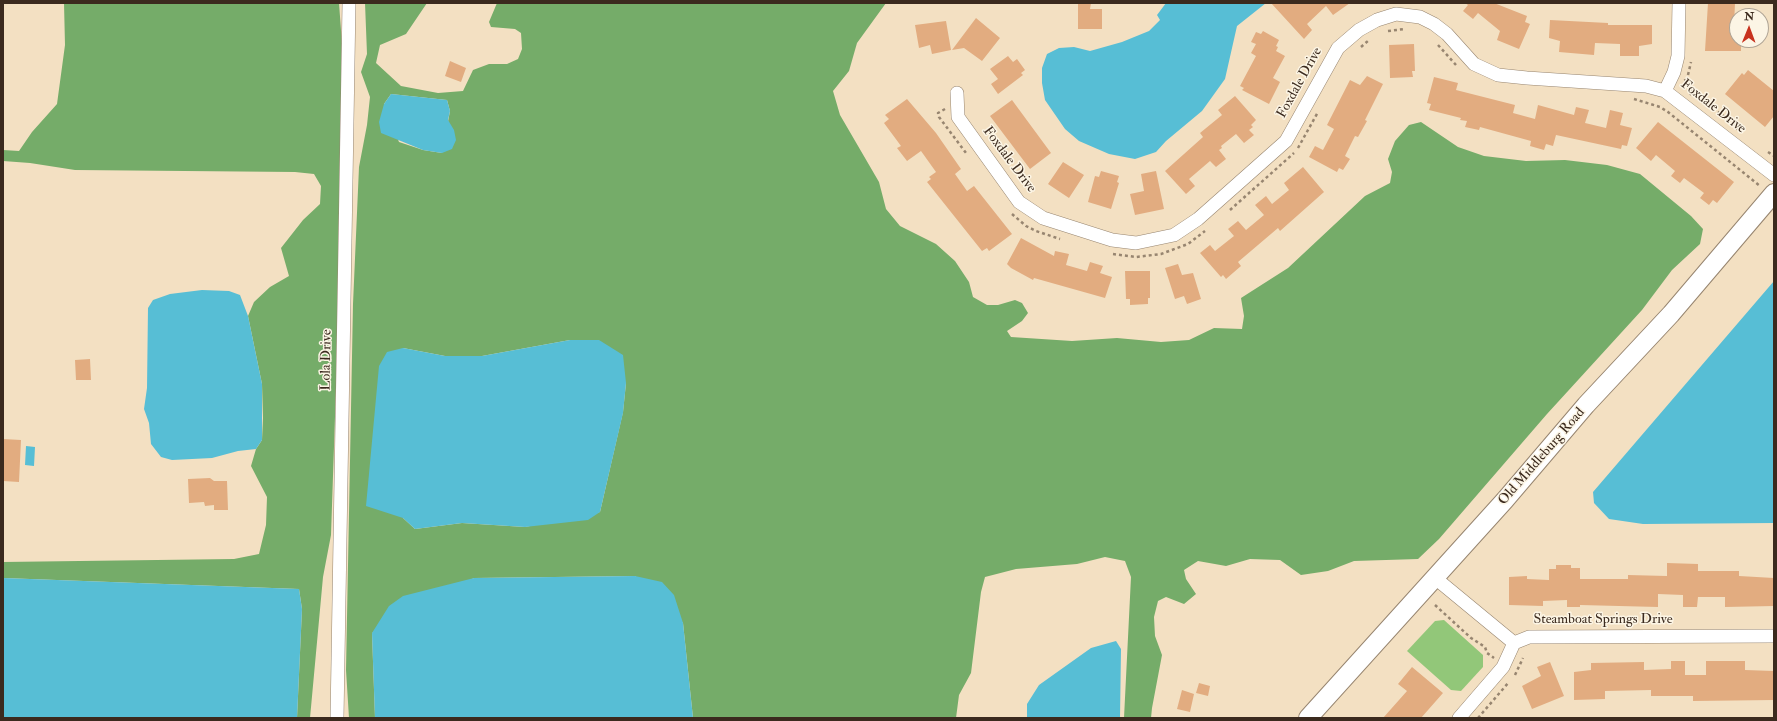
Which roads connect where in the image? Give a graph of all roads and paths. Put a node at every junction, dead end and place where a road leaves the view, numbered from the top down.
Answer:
1 (349, 3) edge
2 (1679, 3) edge
3 (1408, 29) dead end
4 (1387, 32) dead end
5 (1371, 39) dead end
6 (1432, 40) dead end
7 (1358, 49) dead end
8 (1461, 70) dead end
9 (1665, 91) junction
10 (956, 93) dead end
11 (1632, 99) dead end
12 (957, 107) junction
13 (1321, 108) dead end
14 (968, 156) dead end
15 (1774, 175) edge
16 (1767, 190) edge
17 (1229, 210) dead end
18 (1010, 212) dead end
19 (1208, 229) dead end
20 (1066, 240) dead end
21 (1109, 254) dead end
22 (1434, 577) junction
23 (1774, 636) edge
24 (1514, 643) junction
25 (337, 718) edge
26 (1308, 718) edge
27 (1459, 718) edge

1 - 25 street, Lola Drive
2 - 9 street
3 - 4 path
5 - 7 path
6 - 8 path
9 - 12 street, Foxdale Drive
9 - 15 street, Foxdale Drive
10 - 12 street, Foxdale Drive
11 - 16 path
12 - 14 path
13 - 17 path
16 - 22 main road, Old Middleburg Road
18 - 20 path
19 - 21 path
22 - 24 street
22 - 26 main road, Old Middleburg Road
23 - 24 street, Steamboat Springs Drive
24 - 27 street

